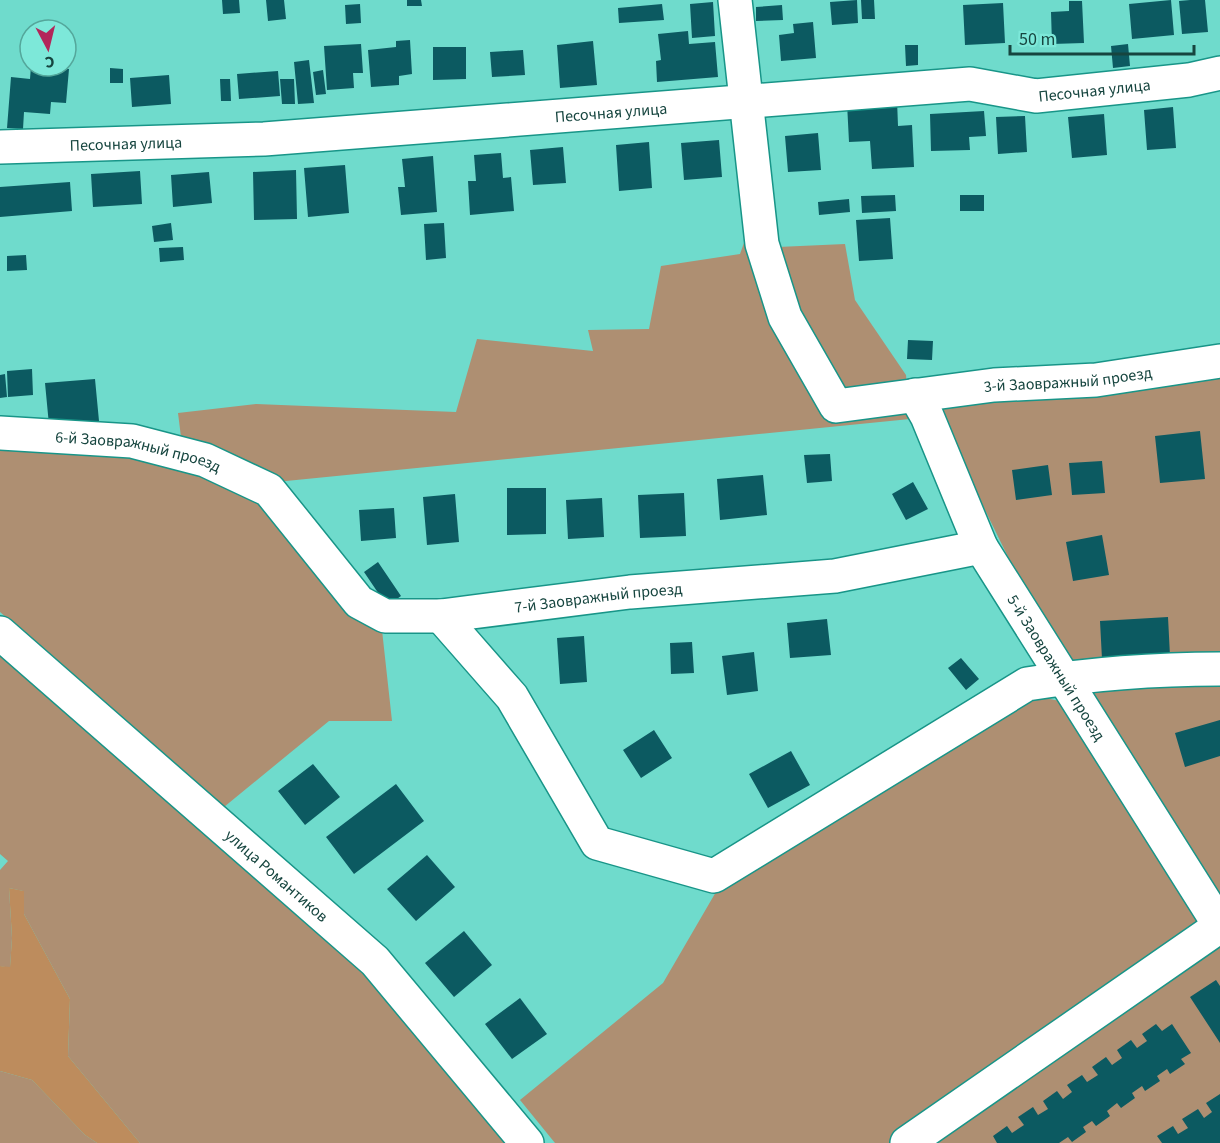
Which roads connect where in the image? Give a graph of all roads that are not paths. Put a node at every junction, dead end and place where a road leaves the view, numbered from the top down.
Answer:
1 (735, 0) edge
2 (1220, 73) edge
3 (745, 101) junction
4 (0, 147) edge
5 (1220, 361) edge
6 (915, 395) junction
7 (0, 433) edge
8 (269, 490) joint
9 (981, 547) junction
10 (441, 616) junction
11 (0, 633) edge
12 (1220, 669) edge
13 (1061, 678) junction
14 (1220, 926) edge
15 (527, 1143) edge
16 (907, 1143) edge

1 - 3 street
2 - 3 street, Песочная улица
3 - 4 street, Песочная улица
3 - 6 street, 3-й Заовражный проезд
5 - 6 street, 3-й Заовражный проезд
6 - 9 street, 5-й Заовражный проезд
7 - 8 street, 6-й Заовражный проезд
8 - 10 street, 7-й Заовражный проезд
9 - 10 street, 7-й Заовражный проезд
9 - 13 street, 5-й Заовражный проезд
10 - 13 street
11 - 15 street, улица Романтиков
12 - 13 street
13 - 14 street, 5-й Заовражный проезд
14 - 16 street

